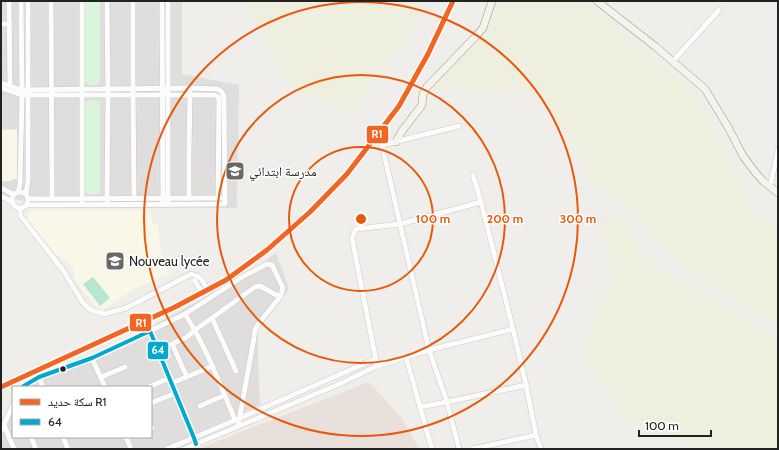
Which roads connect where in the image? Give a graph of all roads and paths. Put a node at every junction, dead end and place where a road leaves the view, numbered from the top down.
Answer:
1 (9, 1) edge
2 (21, 1) edge
3 (28, 1) edge
4 (51, 1) edge
5 (82, 1) edge
6 (107, 1) edge
7 (133, 1) edge
8 (162, 1) edge
9 (168, 1) edge
10 (492, 1) edge
11 (597, 1) edge
12 (719, 10) dead end
13 (1, 24) edge
14 (10, 24) junction
15 (673, 61) junction
16 (1, 83) edge
17 (10, 86) junction
18 (1, 88) edge
19 (165, 88) junction
20 (190, 88) junction
21 (99, 89) junction
22 (108, 89) junction
23 (133, 89) junction
24 (22, 92) junction
25 (52, 92) junction
26 (82, 92) junction
27 (28, 93) junction
28 (108, 95) junction
29 (133, 95) junction
30 (165, 95) junction
31 (190, 95) junction
32 (459, 126) dead end
33 (396, 142) junction
34 (778, 150) edge
35 (473, 176) dead end
36 (770, 187) junction
37 (1, 188) edge
38 (16, 193) junction
39 (778, 193) edge
40 (1, 196) edge
41 (27, 196) junction
42 (52, 198) junction
43 (190, 198) junction
44 (218, 198) junction
45 (224, 198) junction
46 (134, 199) junction
47 (82, 202) junction
48 (107, 202) junction
49 (165, 202) junction
50 (481, 202) junction
51 (12, 203) junction
52 (26, 205) junction
53 (20, 208) junction
54 (400, 224) junction
55 (186, 277) junction
56 (212, 297) junction
57 (280, 297) junction
58 (206, 300) junction
59 (185, 314) junction
60 (212, 318) junction
61 (514, 329) junction
62 (195, 330) junction
63 (150, 331) junction
64 (429, 350) junction
65 (406, 357) junction
66 (92, 358) junction
67 (375, 359) junction
68 (213, 366) junction
69 (377, 366) junction
70 (125, 367) dead end
71 (236, 371) dead end
72 (39, 377) junction
73 (101, 377) junction
74 (187, 377) junction
75 (171, 381) junction
76 (526, 385) junction
77 (24, 386) edge
78 (43, 386) edge
79 (105, 386) edge
80 (152, 386) edge
81 (176, 393) junction
82 (225, 395) junction
83 (447, 402) junction
84 (152, 403) edge
85 (200, 406) dead end
86 (12, 407) edge
87 (419, 407) junction
88 (237, 420) junction
89 (4, 425) junction
90 (238, 426) junction
91 (1, 431) edge
92 (536, 435) junction
93 (31, 438) edge
94 (63, 438) edge
95 (126, 438) edge
96 (194, 438) junction
97 (196, 444) junction
98 (14, 449) edge
99 (36, 449) edge
100 (68, 449) edge
101 (131, 449) edge
102 (167, 449) edge
103 (184, 449) edge
104 (432, 449) edge
105 (459, 449) edge
106 (472, 449) edge
107 (541, 449) edge

1 - 14 street
2 - 24 street
3 - 27 street
4 - 25 street
5 - 26 street
6 - 22 street
7 - 23 street
8 - 19 street
9 - 19 street
10 - 33 street
11 - 15 street
12 - 15 street
13 - 14 street
14 - 17 street
15 - 36 street
16 - 17 street
17 - 24 street
18 - 24 street
19 - 20 street
19 - 23 street
19 - 30 street
20 - 31 street
20 - 45 street
21 - 22 street
21 - 26 street
21 - 28 street
22 - 23 street
22 - 28 street
23 - 29 street
24 - 27 street
24 - 38 street
25 - 26 street
25 - 27 street
25 - 42 street
26 - 28 street
26 - 47 street
27 - 41 street
28 - 29 street
28 - 48 street
29 - 30 street
29 - 46 street
30 - 31 street
30 - 49 street
31 - 43 street
31 - 44 street
32 - 33 street
33 - 54 street
34 - 36 street
35 - 50 street
36 - 39 street
37 - 38 street
38 - 41 street
38 - 51 street
40 - 51 street
41 - 42 street
41 - 52 street
42 - 47 street
43 - 44 street
43 - 49 street
44 - 45 street
45 - 49 street
46 - 48 street
46 - 49 street
47 - 48 street
47 - 52 street
48 - 49 street
50 - 54 street
50 - 61 street
51 - 53 street
52 - 53 street
53 - 55 street
54 - 64 street
54 - 67 street
55 - 56 street, bridge
55 - 58 street, bridge
56 - 57 street
56 - 58 street
57 - 60 street
57 - 88 street
58 - 59 street
59 - 62 street
59 - 63 street
60 - 62 street
60 - 71 street
61 - 64 street
61 - 76 street
62 - 68 street
62 - 74 street
63 - 66 street
63 - 75 street
64 - 65 street
64 - 83 street
65 - 69 street
65 - 87 street
66 - 72 street
66 - 73 street
67 - 69 street
67 - 88 street
68 - 74 street
68 - 82 street
69 - 90 street
70 - 73 street
72 - 77 street
72 - 78 street
73 - 79 street
74 - 75 street
75 - 80 street
75 - 81 street
76 - 83 street
76 - 92 street
81 - 84 street
81 - 96 street
82 - 85 street
82 - 88 street
83 - 87 street
83 - 105 street
86 - 89 street
87 - 104 street
88 - 90 street
88 - 96 street
89 - 91 street
89 - 98 street
90 - 97 street
92 - 106 street
92 - 107 street
93 - 99 street
94 - 100 street
95 - 101 street
96 - 97 street
96 - 102 street
97 - 103 street

